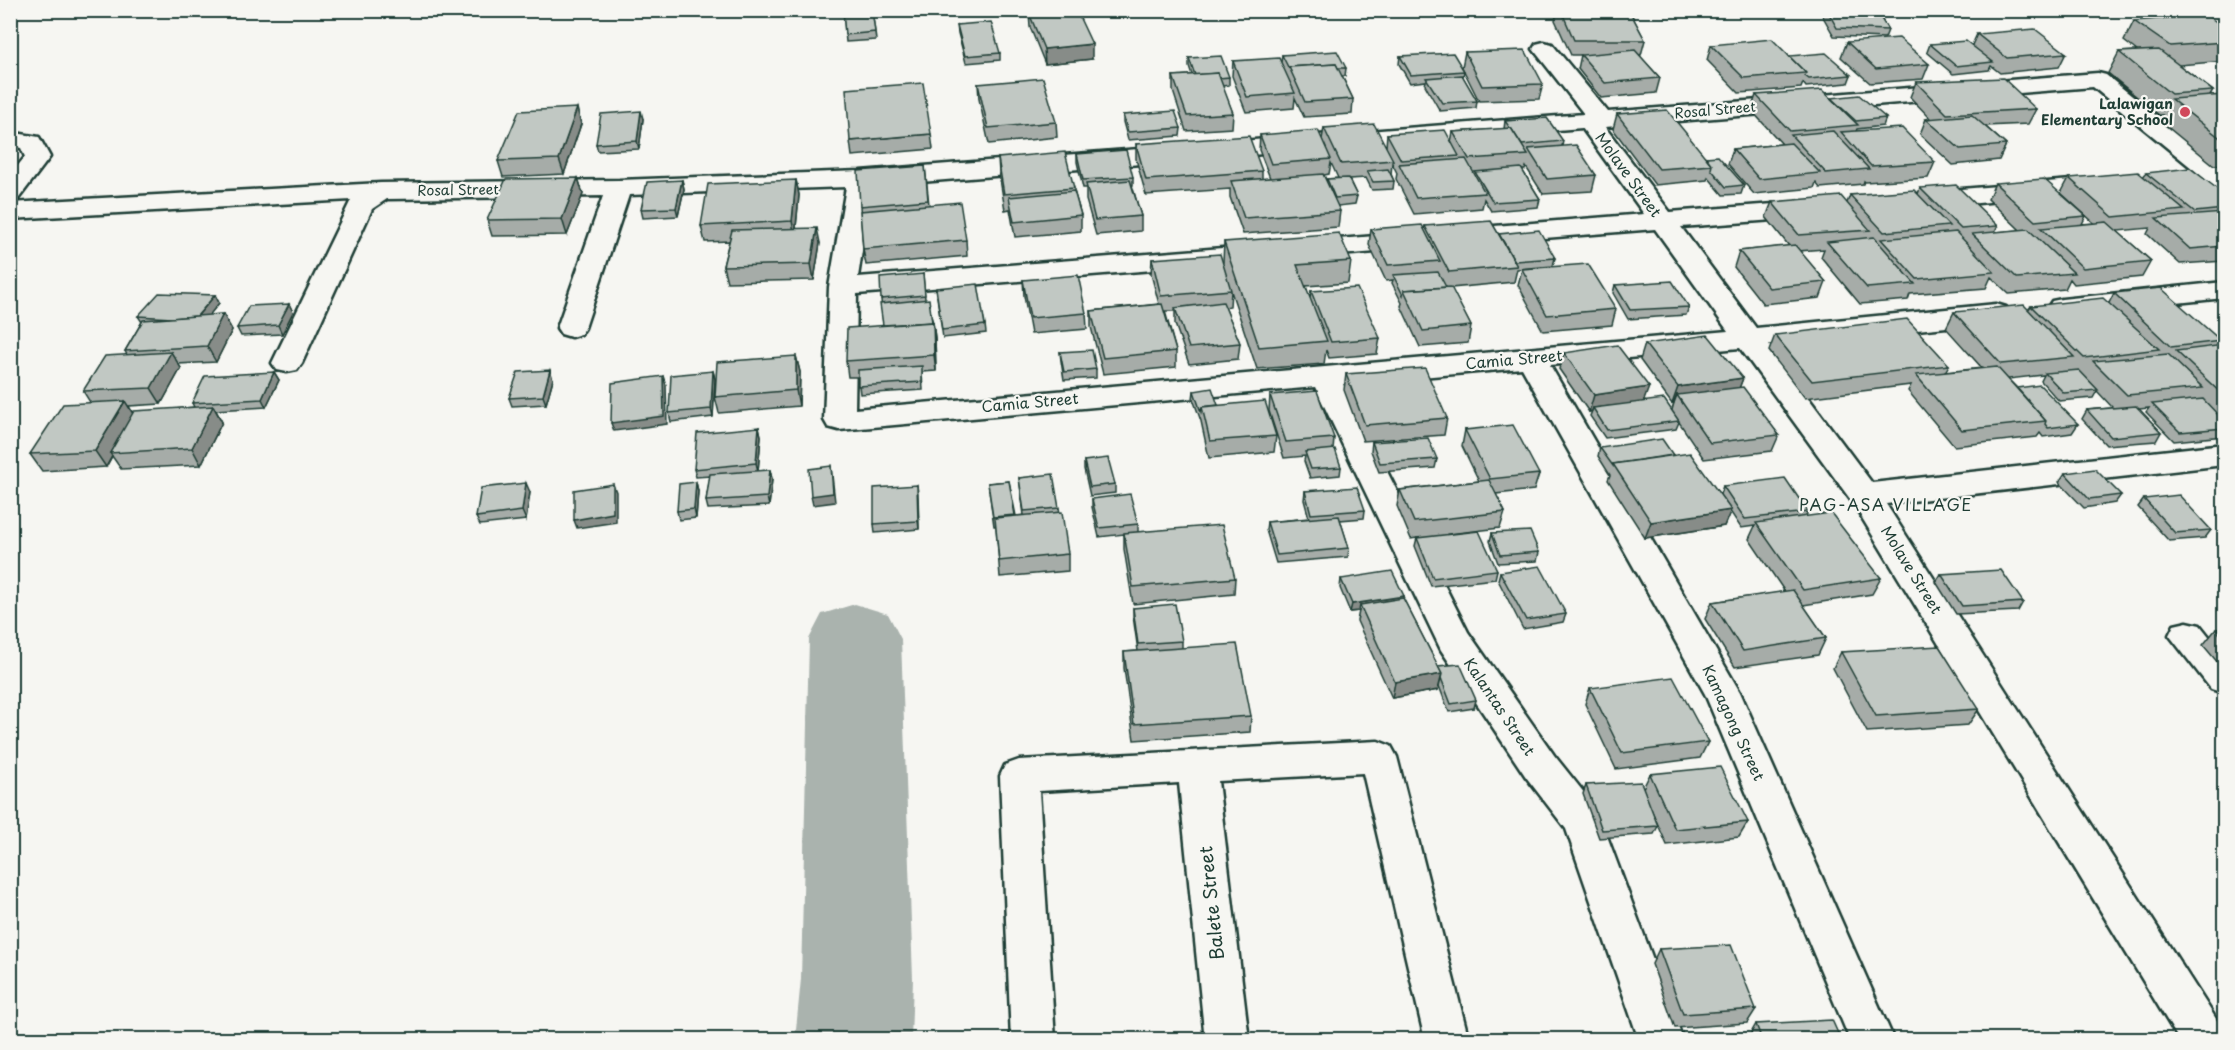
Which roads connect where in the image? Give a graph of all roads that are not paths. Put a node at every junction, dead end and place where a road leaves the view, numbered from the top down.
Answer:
1 (1544, 49) dead end
2 (1595, 120) junction
3 (10, 139) edge
4 (860, 179) junction
5 (2182, 179) edge
6 (2221, 179) edge
7 (2135, 183) edge
8 (619, 188) junction
9 (381, 191) junction
10 (10, 193) edge
11 (1899, 202) edge
12 (1839, 207) edge
13 (10, 211) edge
14 (1662, 221) junction
15 (1472, 236) edge
16 (1437, 239) edge
17 (843, 287) junction
18 (2224, 290) edge
19 (571, 328) dead end
20 (1749, 339) junction
21 (1531, 358) junction
22 (287, 363) dead end
23 (1324, 377) junction
24 (2224, 454) edge
25 (1864, 495) junction
26 (2224, 631) edge
27 (2224, 679) edge
28 (1197, 767) junction
29 (1033, 1040) edge
30 (1227, 1040) edge
31 (1447, 1040) edge
32 (1661, 1040) edge
33 (1872, 1040) edge
34 (2204, 1040) edge

1 - 2 street, Molave Street
2 - 4 street, Rosal Street
2 - 6 street, Rosal Street
2 - 14 street, Molave Street
3 - 10 street
4 - 8 street, Rosal Street
4 - 17 street
5 - 6 street
7 - 11 street
8 - 9 street, Rosal Street
8 - 19 street
9 - 13 street, Rosal Street
9 - 22 street
12 - 14 street
14 - 15 street
14 - 20 street, Molave Street
16 - 17 street
17 - 23 street, Camia Street
18 - 20 street, Camia Street
20 - 21 street, Camia Street
20 - 25 street, Molave Street
21 - 23 street, Camia Street
21 - 33 street, Kamagong Street
23 - 32 street, Kalantas Street
24 - 25 street
25 - 34 street, Molave Street
26 - 27 street
28 - 29 street
28 - 30 street, Balete Street
28 - 31 street

